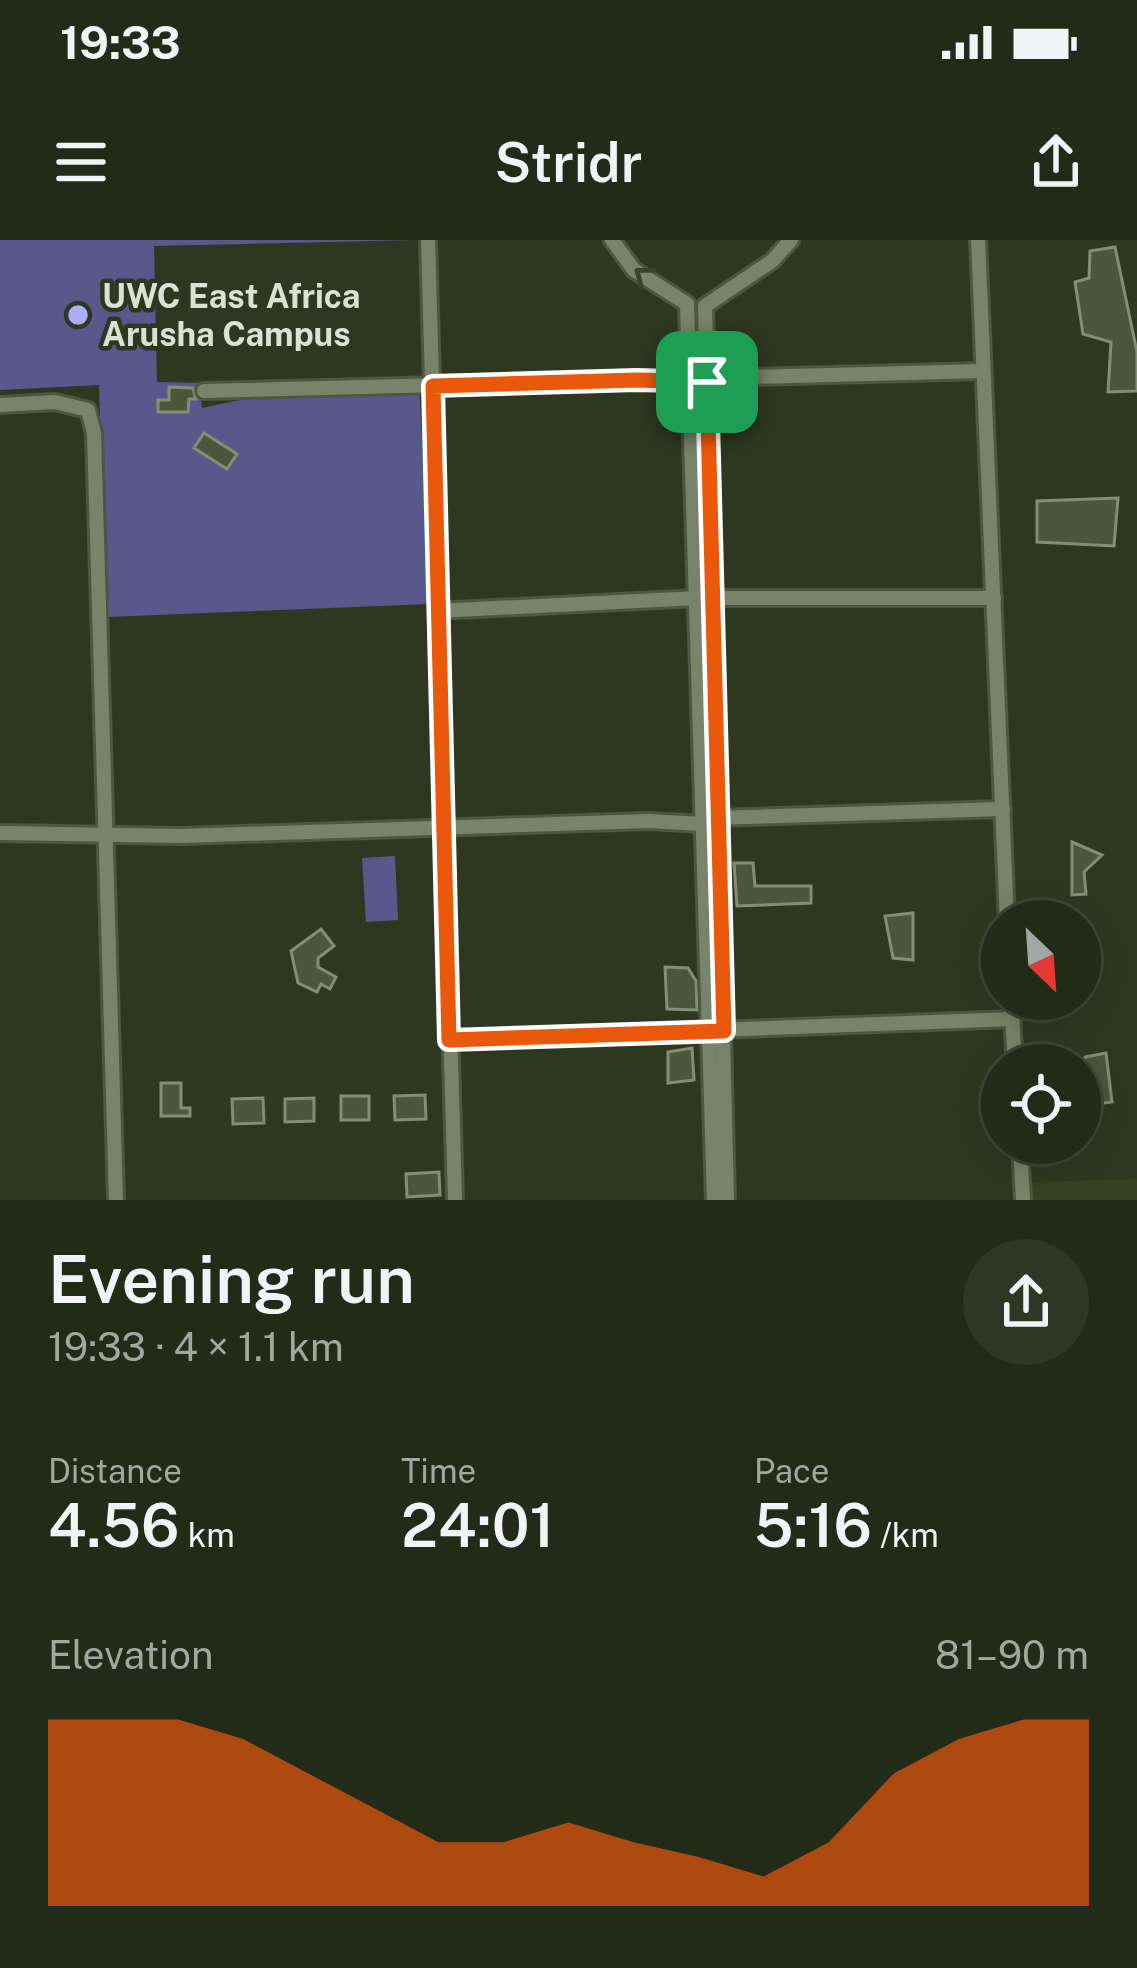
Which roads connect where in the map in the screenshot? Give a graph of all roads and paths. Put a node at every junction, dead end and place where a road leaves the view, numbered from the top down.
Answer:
1 (428, 240) edge
2 (612, 240) edge
3 (791, 240) edge
4 (978, 240) edge
5 (687, 304) junction
6 (705, 306) junction
7 (982, 371) junction
8 (699, 382) junction
9 (433, 386) junction
10 (204, 391) dead end
11 (0, 405) edge
12 (706, 598) junction
13 (994, 598) junction
14 (436, 611) junction
15 (1003, 809) junction
16 (709, 820) junction
17 (441, 829) junction
18 (0, 833) edge
19 (107, 834) junction
20 (1006, 900) edge
21 (987, 1020) edge
22 (716, 1031) junction
23 (449, 1040) junction
24 (1021, 1164) edge
25 (116, 1200) edge
26 (455, 1200) edge
27 (714, 1200) edge
28 (727, 1200) edge
29 (1023, 1200) edge

1 - 9 street
5 -> 2 street
3 - 6 street
4 - 7 street
5 - 6 street
5 - 8 street
6 - 8 street
7 - 8 street
7 - 13 street
8 - 9 street
8 - 12 street
9 - 10 street
9 - 14 street
11 - 19 street
12 - 13 street
12 - 14 street
12 - 16 street
13 - 15 street
14 - 17 street
15 - 16 street
15 - 20 street
16 - 17 street
16 - 22 street
17 - 19 street
17 - 23 street
18 - 19 street
19 - 25 street
21 - 22 street
22 - 23 street
22 - 27 street
22 - 28 street
23 - 26 street
24 - 29 street

